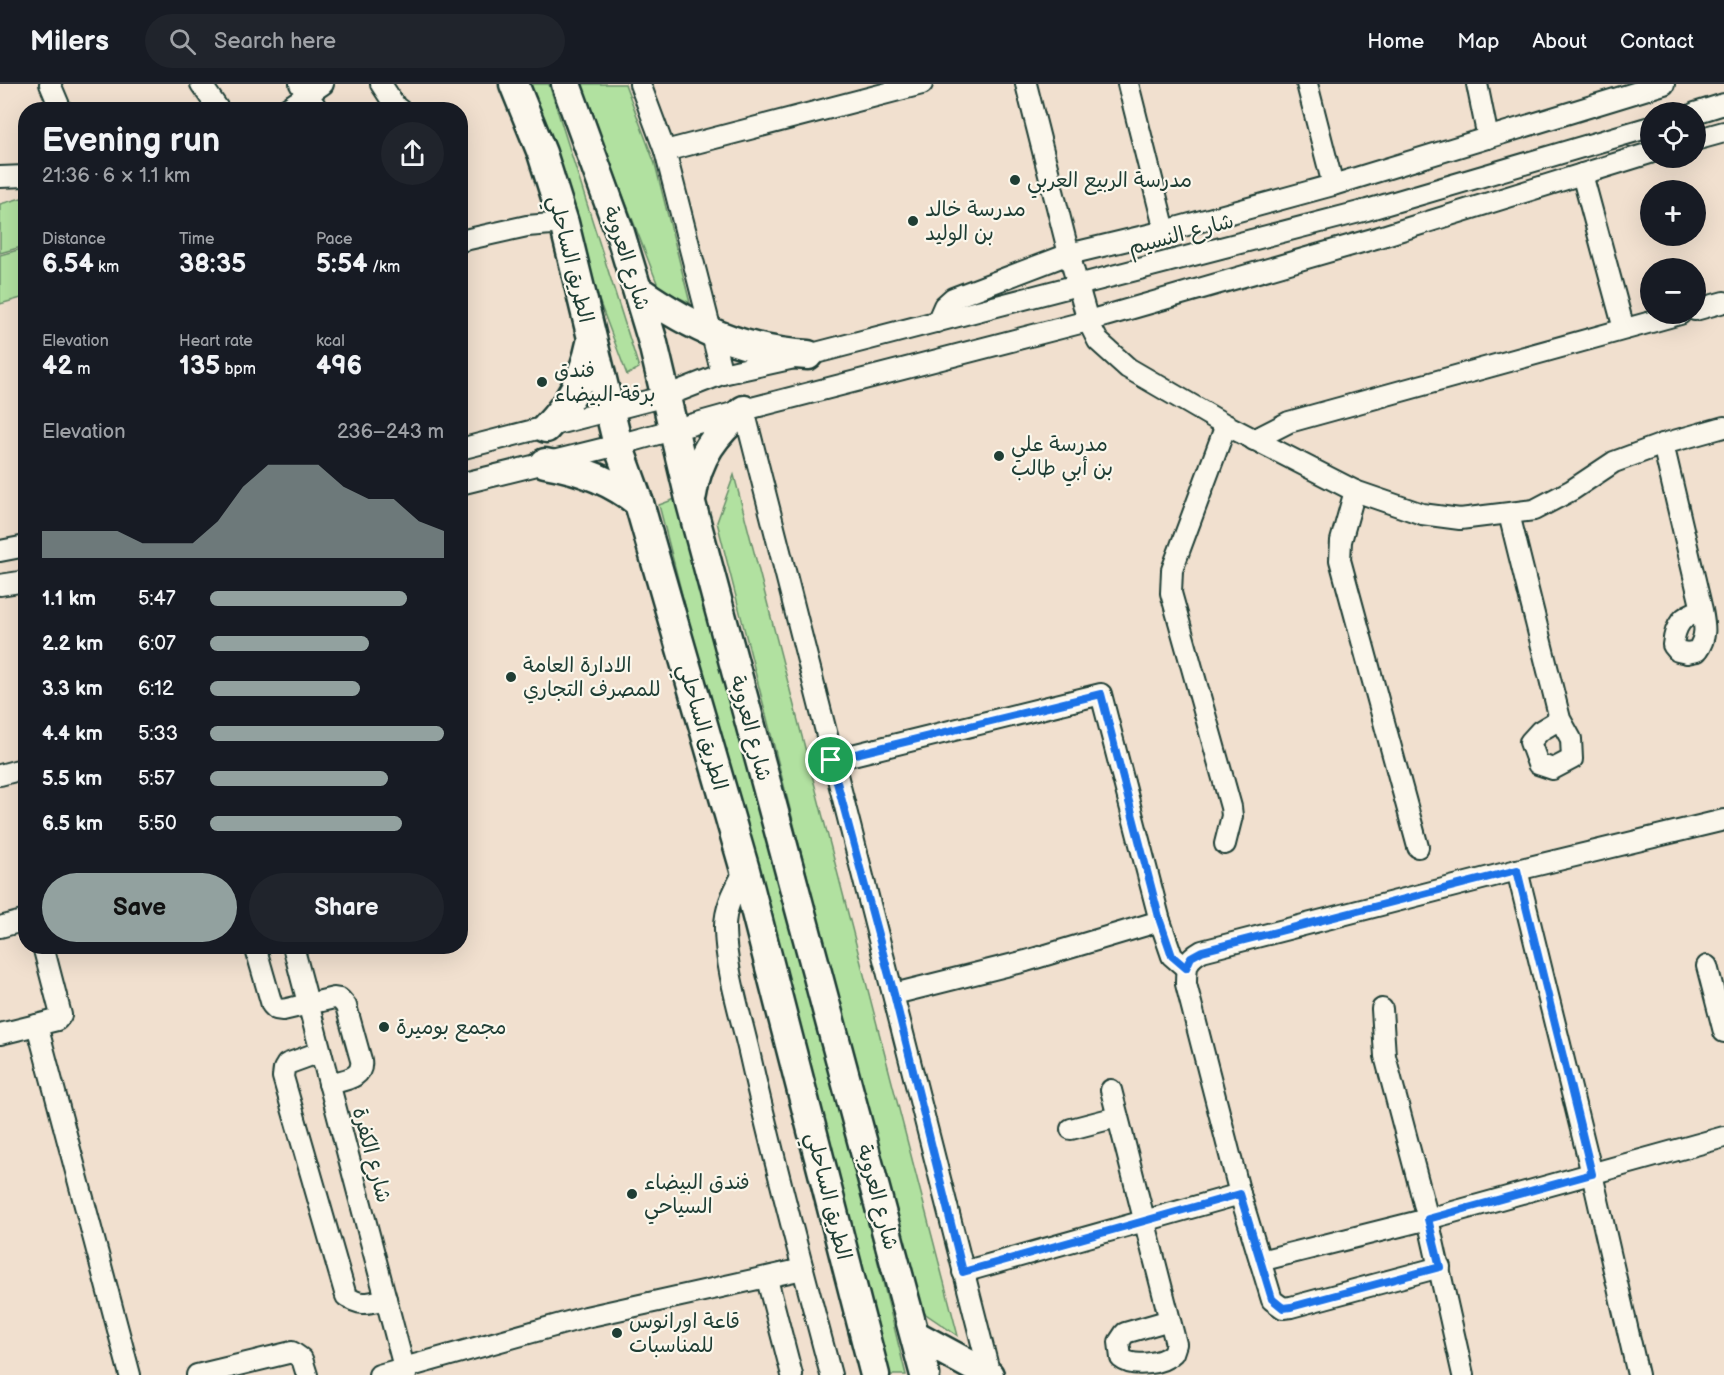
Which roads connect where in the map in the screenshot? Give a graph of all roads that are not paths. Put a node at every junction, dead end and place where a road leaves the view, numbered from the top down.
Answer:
1 (50, 84) edge
2 (201, 84) edge
3 (323, 84) edge
4 (381, 84) edge
5 (514, 84) edge
6 (566, 84) edge
7 (640, 84) edge
8 (922, 84) edge
9 (1026, 84) edge
10 (1128, 84) edge
11 (1307, 84) edge
12 (1477, 84) edge
13 (1655, 85) edge
14 (308, 96) edge
15 (58, 102) edge
16 (213, 102) edge
17 (393, 102) edge
18 (1724, 104) edge
19 (1706, 110) edge
20 (1640, 130) edge
21 (1724, 132) edge
22 (1706, 137) edge
23 (1488, 138) junction
24 (664, 151) junction
25 (1640, 156) edge
26 (1582, 174) junction
27 (18, 176) edge
28 (0, 177) edge
29 (1333, 185) junction
30 (564, 223) junction
31 (1165, 231) junction
32 (468, 239) edge
33 (1069, 254) junction
34 (1078, 286) junction
35 (638, 290) junction
36 (1724, 302) edge
37 (1706, 307) edge
38 (1089, 321) junction
39 (937, 322) junction
40 (1643, 324) edge
41 (1624, 329) junction
42 (711, 333) junction
43 (591, 341) junction
44 (808, 355) junction
45 (722, 374) junction
46 (666, 396) junction
47 (744, 410) junction
48 (610, 411) junction
49 (1226, 425) junction
50 (1724, 427) edge
51 (546, 428) junction
52 (675, 429) junction
53 (1254, 440) junction
54 (1663, 444) junction
55 (618, 445) junction
56 (468, 447) edge
57 (545, 463) junction
58 (468, 482) edge
59 (1355, 491) junction
60 (639, 503) junction
61 (691, 503) junction
62 (1509, 514) junction
63 (18, 548) edge
64 (0, 551) edge
65 (18, 582) edge
66 (0, 585) edge
67 (1702, 610) dead end
68 (1560, 719) dead end
69 (831, 760) junction
70 (18, 770) edge
71 (0, 775) edge
72 (1724, 820) edge
73 (1226, 844) dead end
74 (1418, 847) dead end
75 (745, 870) junction
76 (1517, 870) junction
77 (1160, 921) junction
78 (18, 922) edge
79 (0, 927) edge
80 (45, 954) edge
81 (257, 954) edge
82 (294, 954) edge
83 (1707, 966) dead end
84 (1186, 968) junction
85 (894, 994) junction
86 (307, 1004) junction
87 (1383, 1009) dead end
88 (37, 1025) junction
89 (1724, 1032) edge
90 (0, 1034) edge
91 (320, 1052) junction
92 (329, 1084) junction
93 (1111, 1090) dead end
94 (1117, 1117) junction
95 (1071, 1129) dead end
96 (1724, 1137) edge
97 (1592, 1174) junction
98 (1240, 1194) junction
99 (1428, 1219) junction
100 (1143, 1222) junction
101 (1260, 1261) junction
102 (1440, 1267) junction
103 (803, 1269) junction
104 (963, 1272) junction
105 (767, 1278) junction
106 (386, 1299) junction
107 (1170, 1320) dead end
108 (915, 1335) junction
109 (405, 1372) edge
110 (130, 1375) edge
111 (197, 1375) edge
112 (307, 1375) edge
113 (379, 1375) edge
114 (792, 1375) edge
115 (831, 1375) edge
116 (875, 1375) edge
117 (925, 1375) edge
118 (990, 1375) edge
119 (1463, 1375) edge
120 (1638, 1375) edge

1 - 15 street
2 - 16 street
3 - 14 street
4 - 17 street
5 - 30 highway, الطريق الساحلي
6 - 35 highway, شارع العروبة
7 - 24 street
8 - 24 street
9 - 33 street
10 - 31 street
11 - 29 street
12 - 23 street
13 - 23 street
18 - 19 street
20 - 34 street, شارع النسيم
21 - 22 street
23 - 29 street
24 - 42 street
25 - 26 street
26 - 38 street
26 - 41 street
27 - 28 street
29 - 31 street
30 - 32 street
30 - 43 highway, الطريق الساحلي
31 - 33 street
33 - 34 street
33 - 39 street
34 - 38 street
34 - 39 street, شارع النسيم
35 - 42 highway
35 - 46 highway, شارع العروبة
36 - 37 street
38 - 47 street
38 - 49 street
39 - 44 street, شارع النسيم
40 - 41 street
41 - 53 street
42 - 44 highway
42 - 45 street
43 - 48 highway, الطريق الساحلي
43 - 51 highway
44 - 45 street, شارع النسيم
45 - 46 street, شارع النسيم
46 - 48 street, شارع النسيم
46 - 52 highway, شارع العروبة
47 - 52 street
47 - 61 highway
47 - 69 street
48 - 51 street, شارع النسيم
48 - 55 highway, الطريق الساحلي
49 - 53 street
49 - 73 street
50 - 54 street
51 - 56 street, شارع النسيم
52 - 55 street
52 - 61 highway, شارع العروبة
53 - 59 street
54 - 62 street
54 - 67 street
55 - 57 street
55 - 60 highway, الطريق الساحلي
57 - 58 street
57 - 60 highway
59 - 62 street
59 - 74 street
60 - 75 highway, الطريق الساحلي
61 - 108 highway, شارع العروبة
62 - 68 street
63 - 64 street
65 - 66 street
69 - 77 street
69 - 85 street
70 - 71 street
72 - 76 street
75 - 103 street
75 - 116 highway, الطريق الساحلي
76 - 84 street
76 - 97 street
77 - 84 street
77 - 85 street
78 - 79 street
80 - 88 street
81 - 86 street
82 - 86 street, شارع الكفرة
83 - 89 street
84 - 98 street
85 - 104 street
86 - 91 street, شارع الكفرة
86 - 92 street
87 - 99 street
88 - 90 street
88 - 110 street
91 - 92 street, شارع الكفرة
91 - 106 street
92 - 106 street, شارع الكفرة
93 - 94 street
94 - 95 street
94 - 100 street
96 - 97 street
97 - 99 street
97 - 120 street
98 - 100 street
98 - 101 street
99 - 101 street
99 - 102 street
100 - 104 street
100 - 107 street
101 - 102 street
102 - 119 street
103 - 105 street
103 - 115 street
104 - 118 street
105 - 109 street
105 - 114 street
106 - 109 street, شارع الكفرة
108 - 117 highway, شارع العروبة
108 - 118 highway
109 - 113 street
111 - 112 street

